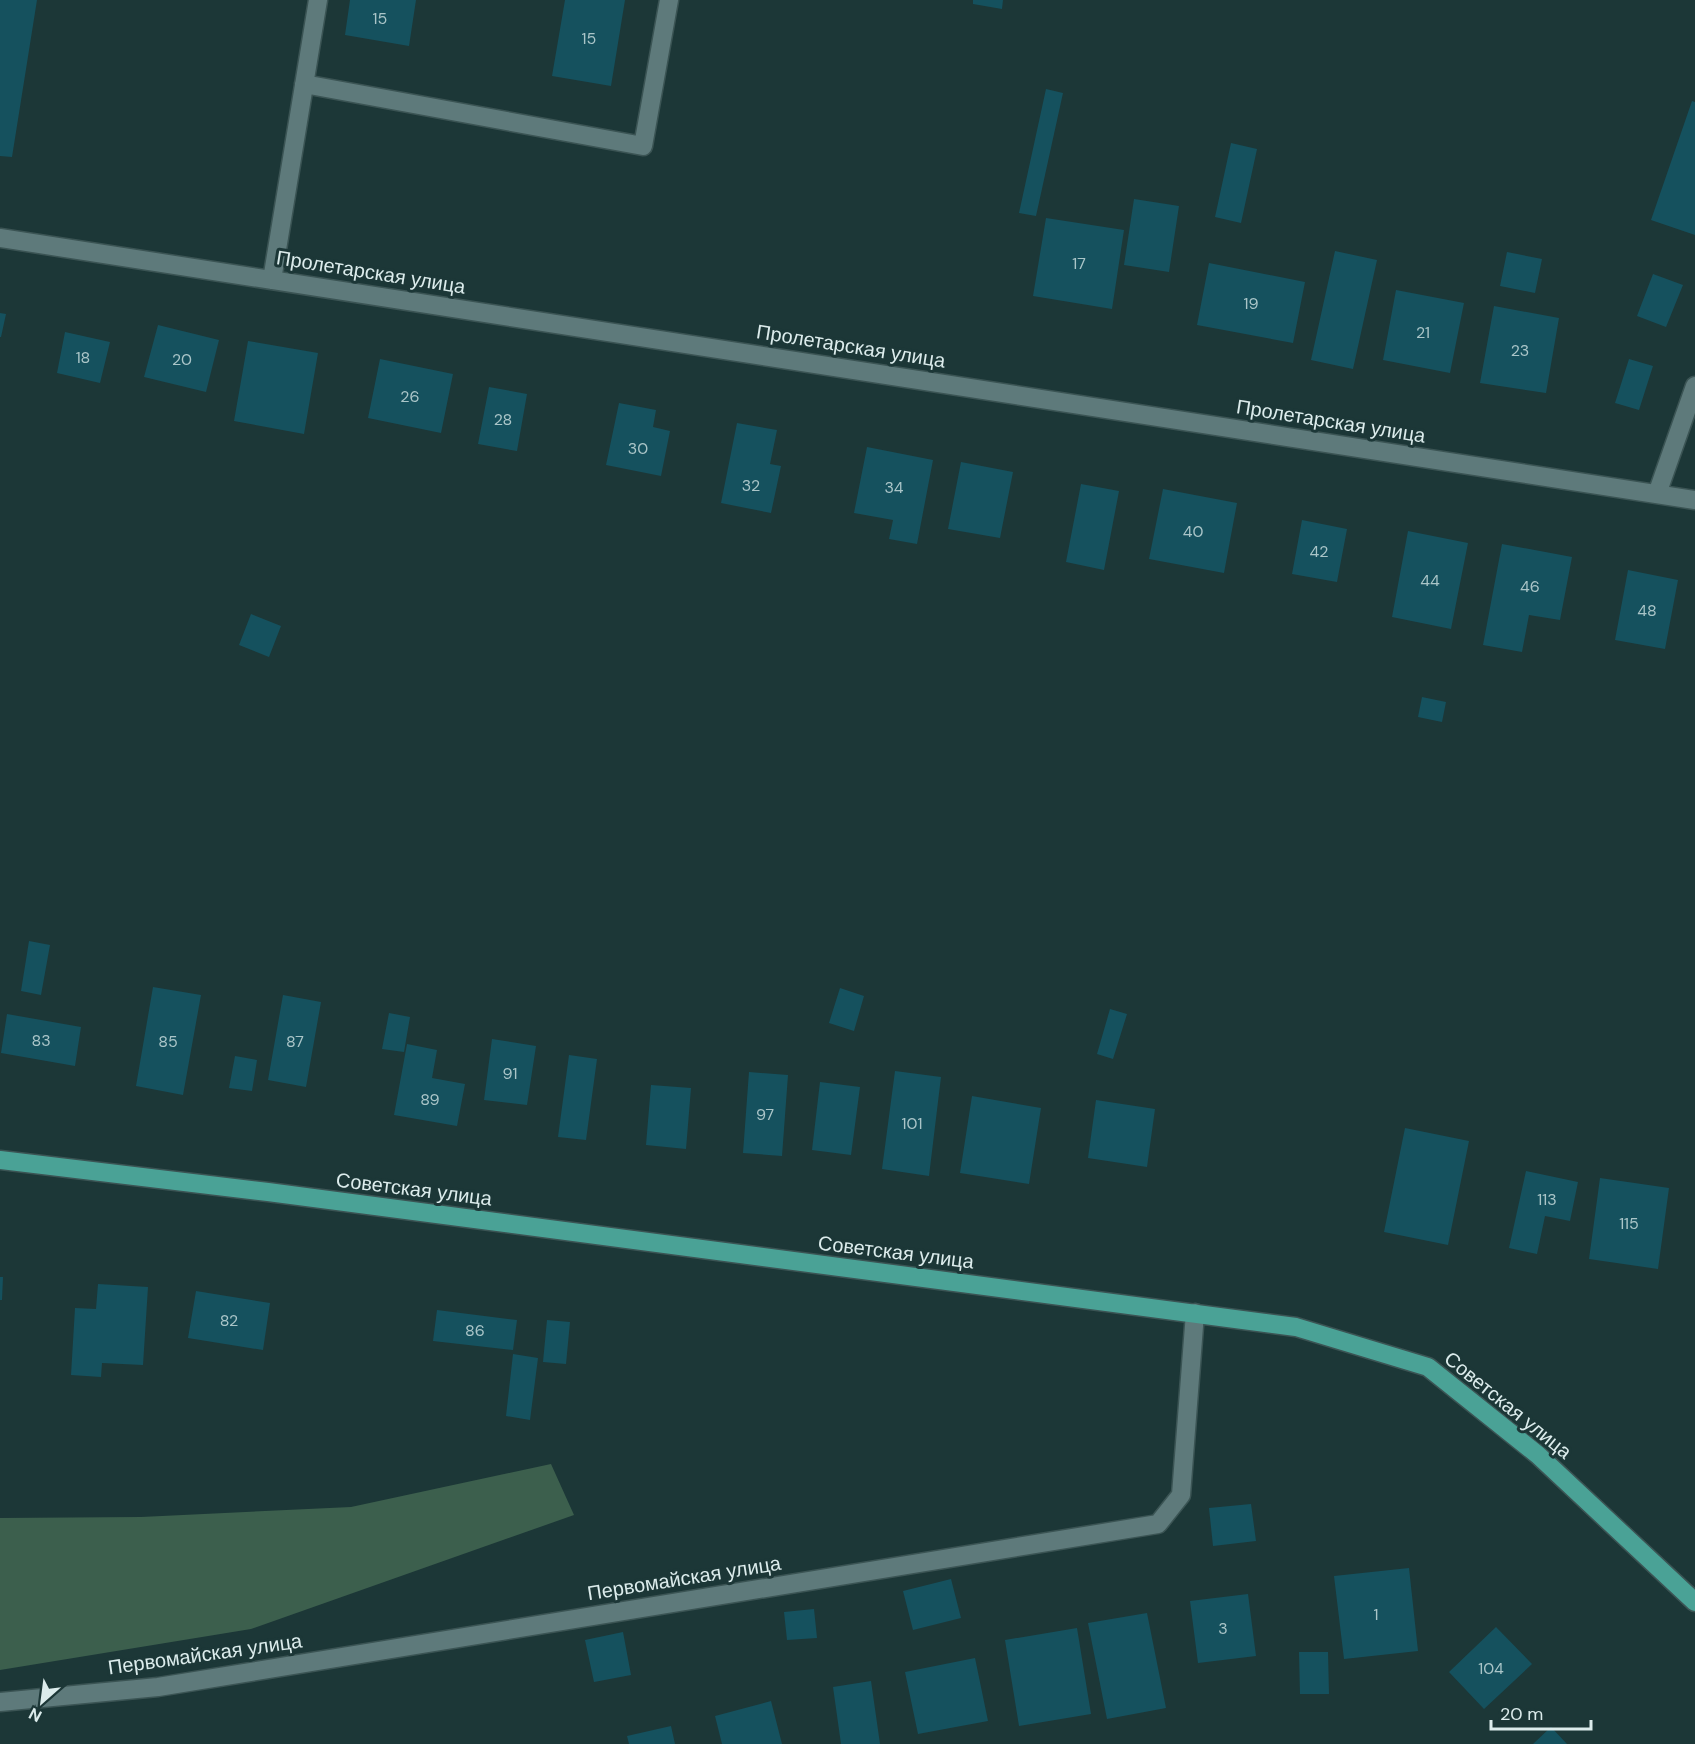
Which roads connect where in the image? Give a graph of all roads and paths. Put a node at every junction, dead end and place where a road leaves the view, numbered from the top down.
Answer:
1 (318, 0) edge
2 (669, 0) edge
3 (304, 84) junction
4 (0, 238) edge
5 (272, 280) junction
6 (1695, 386) edge
7 (1657, 494) junction
8 (1695, 500) edge
9 (0, 1160) edge
10 (1195, 1313) junction
11 (1695, 1602) edge
12 (0, 1702) edge

1 - 3 street
2 - 3 street
3 - 5 street
4 - 5 street, Пролетарская улица
5 - 7 street, Пролетарская улица
6 - 7 street
7 - 8 street, Пролетарская улица
9 - 10 main road, Советская улица
10 - 11 main road, Советская улица
10 - 12 street, Первомайская улица

